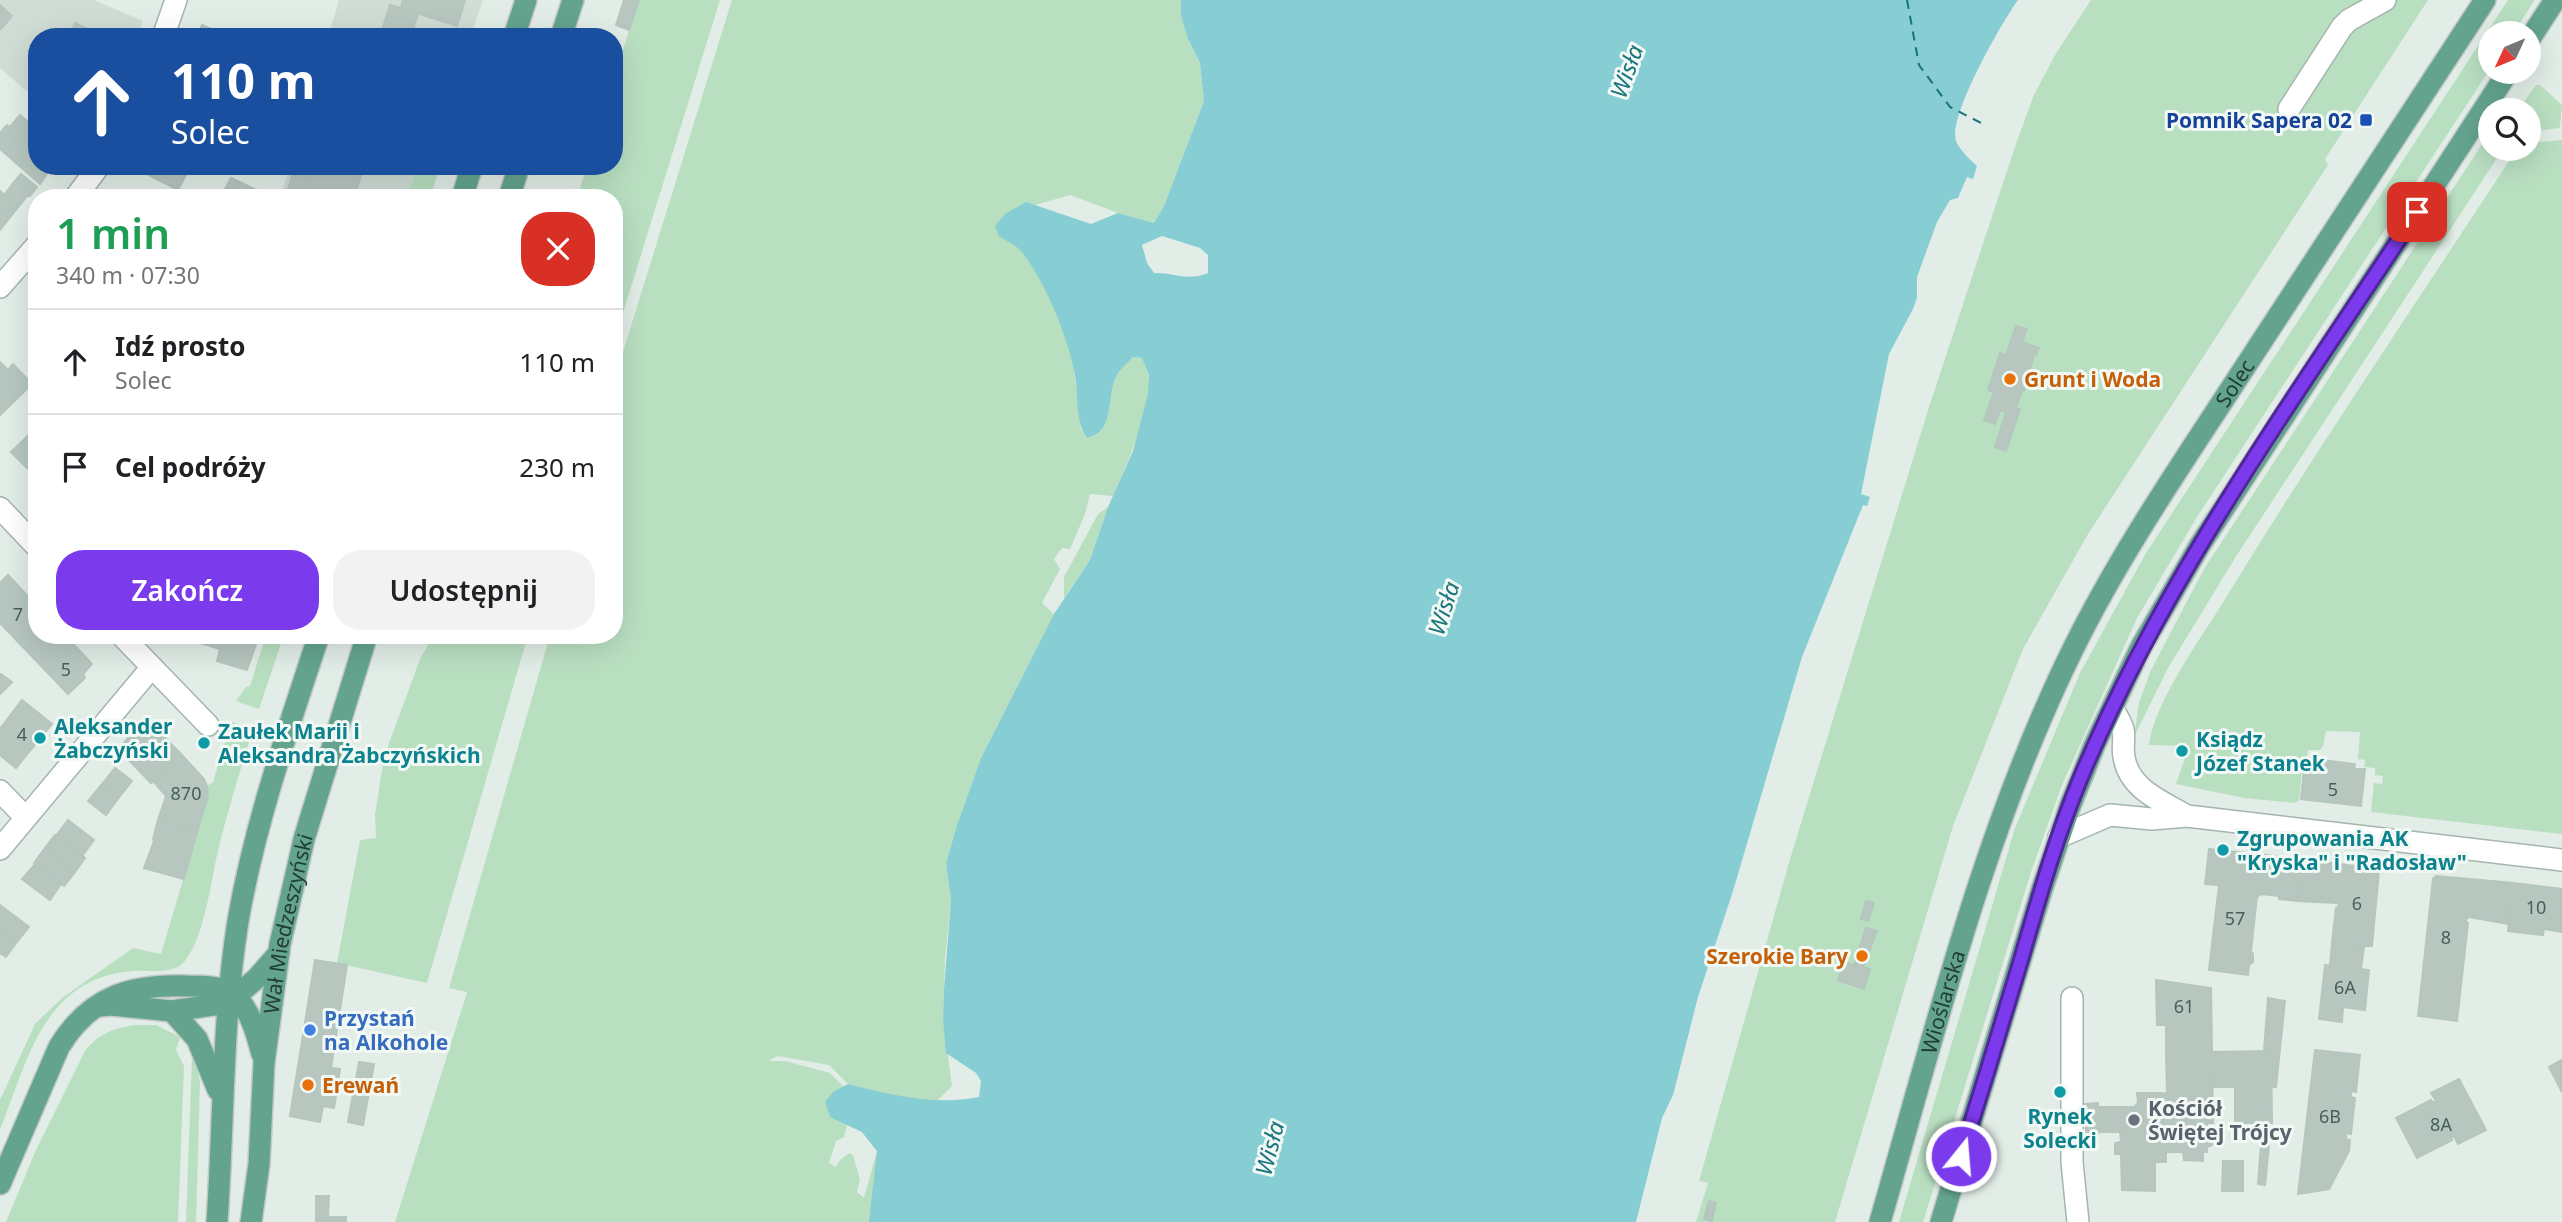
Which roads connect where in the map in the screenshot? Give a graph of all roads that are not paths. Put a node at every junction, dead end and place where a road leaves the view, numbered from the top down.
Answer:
1 (176, 0) edge
2 (526, 0) edge
3 (573, 0) edge
4 (2385, 0) edge
5 (2485, 0) edge
6 (2555, 0) edge
7 (2541, 22) edge
8 (166, 28) edge
9 (517, 28) edge
10 (564, 28) edge
11 (2500, 84) edge
12 (2289, 109) dead end
13 (28, 255) edge
14 (0, 287) edge
15 (0, 508) edge
16 (28, 538) edge
17 (130, 644) edge
18 (316, 644) edge
19 (364, 644) edge
20 (152, 667) junction
21 (2113, 709) junction
22 (208, 724) dead end
23 (2016, 784) joint
24 (0, 791) edge
25 (2187, 816) junction
26 (25, 817) junction
27 (2059, 837) junction
28 (0, 849) edge
29 (2562, 860) edge
30 (235, 945) junction
31 (279, 953) junction
32 (193, 986) junction
33 (231, 997) junction
34 (2072, 998) dead end
35 (98, 1006) junction
36 (164, 1010) junction
37 (264, 1063) junction
38 (221, 1100) junction
39 (0, 1184) edge
40 (217, 1222) edge
41 (251, 1222) edge
42 (1880, 1222) edge
43 (1941, 1222) edge
44 (2078, 1222) edge

1 - 8 street
2 - 9 main road
3 - 10 main road
4 - 12 street
5 - 23 main road, Solec
6 - 7 main road
11 - 21 main road
13 - 14 street
15 - 16 street
17 - 20 street
18 - 30 main road
19 - 31 main road, Wał Miedzeszyński
20 - 22 street
20 - 26 street
21 - 25 street
21 - 27 main road
23 - 42 main road, Wioślarska
24 - 26 street
25 - 27 street
25 - 29 street
26 - 28 street
27 - 43 main road
30 - 32 main road
30 - 33 main road
31 - 33 main road
31 - 37 main road, Wał Miedzeszyński
32 - 33 main road
32 - 35 main road
33 - 36 main road
33 - 37 main road
33 - 38 main road
34 - 44 street
35 - 36 main road
35 - 39 main road
36 - 38 main road
37 - 41 main road, Wał Miedzeszyński
38 - 40 main road

